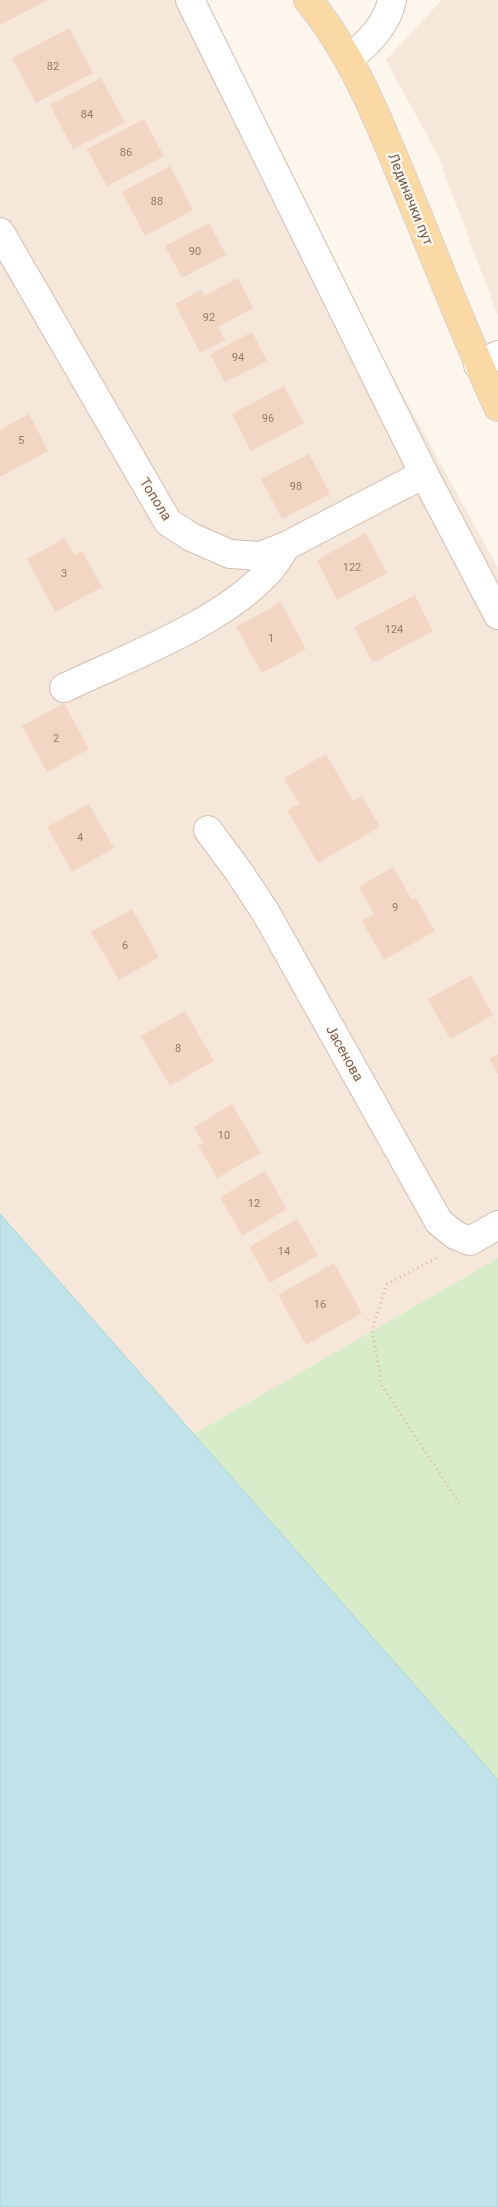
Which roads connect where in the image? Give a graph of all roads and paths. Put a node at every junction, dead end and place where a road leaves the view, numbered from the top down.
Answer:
1 (190, 0) edge
2 (308, 0) edge
3 (392, 0) edge
4 (349, 59) junction
5 (0, 232) edge
6 (488, 360) edge
7 (498, 407) edge
8 (424, 474) junction
9 (286, 546) junction
10 (498, 615) edge
11 (64, 688) dead end
12 (208, 830) dead end
13 (498, 1225) edge
14 (470, 1241) junction
15 (459, 1503) dead end

1 - 8 street
2 - 4 main road, Лединачки пут
3 - 4 street
4 - 6 main road, Лединачки пут
5 - 9 street, Топола
6 - 7 main road, Лединачки пут
8 - 9 street, Топола
8 - 10 street
9 - 11 street
12 - 14 street, Јасенова
13 - 14 street
14 - 15 path

